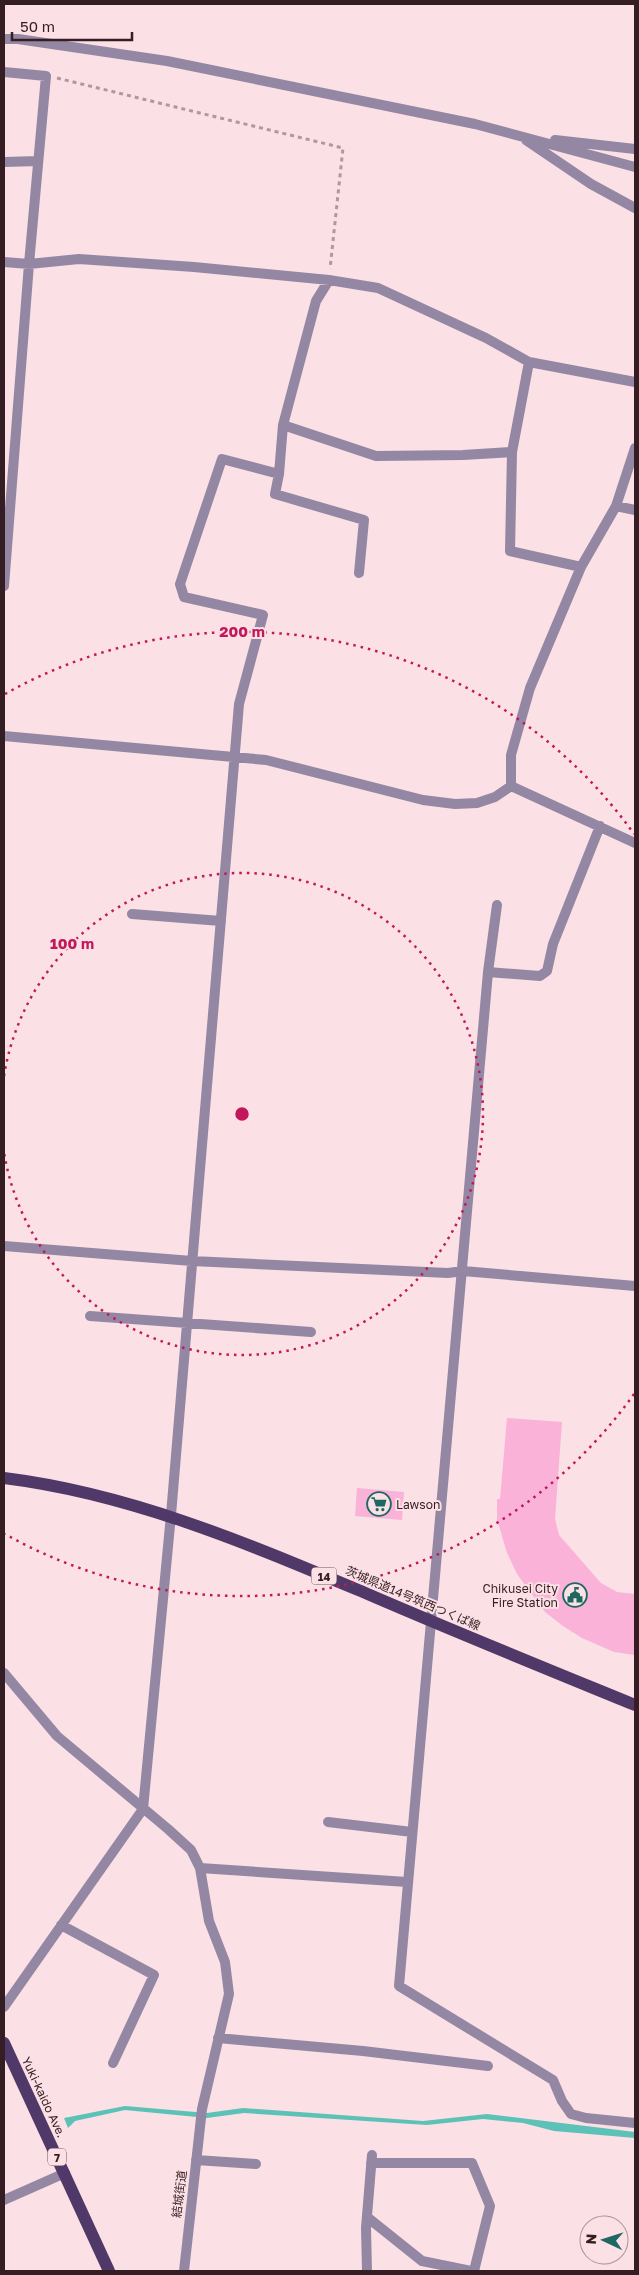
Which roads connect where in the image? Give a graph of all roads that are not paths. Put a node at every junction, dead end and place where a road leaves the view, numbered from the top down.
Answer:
1 (4, 39) edge
2 (4, 72) edge
3 (519, 136) junction
4 (635, 149) edge
5 (38, 161) junction
6 (4, 162) edge
7 (635, 167) edge
8 (635, 208) edge
9 (4, 262) edge
10 (29, 264) junction
11 (329, 280) junction
12 (529, 362) junction
13 (635, 382) edge
14 (283, 426) junction
15 (635, 448) edge
16 (512, 452) junction
17 (279, 474) junction
18 (616, 506) junction
19 (635, 510) edge
20 (581, 567) junction
21 (358, 573) dead end
22 (4, 586) edge
23 (4, 736) edge
24 (236, 756) junction
25 (511, 786) junction
26 (600, 826) junction
27 (635, 843) edge
28 (497, 905) dead end
29 (132, 914) dead end
30 (222, 921) junction
31 (488, 972) junction
32 (4, 1246) edge
33 (192, 1261) junction
34 (463, 1271) junction
35 (635, 1286) edge
36 (90, 1316) dead end
37 (187, 1323) junction
38 (310, 1332) dead end
39 (4, 1478) edge
40 (170, 1515) junction
41 (430, 1621) junction
42 (4, 1674) edge
43 (635, 1705) edge
44 (143, 1809) junction
45 (328, 1822) dead end
46 (412, 1832) junction
47 (200, 1868) junction
48 (407, 1882) junction
49 (61, 1925) junction
50 (4, 2007) edge
51 (218, 2038) junction
52 (4, 2043) edge
53 (113, 2064) dead end
54 (488, 2066) dead end
55 (635, 2123) edge
56 (196, 2160) junction
57 (256, 2164) dead end
58 (65, 2173) junction
59 (4, 2200) edge
60 (367, 2217) junction
61 (109, 2271) edge
62 (184, 2271) edge
63 (367, 2271) edge
64 (472, 2271) edge

1 - 3 street
2 - 5 street
3 - 4 street
3 - 7 street
3 - 8 street
5 - 6 street
5 - 10 street
9 - 10 street
10 - 11 street
10 - 22 street
11 - 12 street
11 - 14 street
12 - 13 street
12 - 16 street
14 - 16 street
14 - 17 street
15 - 18 street
16 - 20 street
17 - 21 street
17 - 24 street
18 - 19 street
18 - 20 street
20 - 25 street
23 - 24 street
24 - 25 street
24 - 30 street
25 - 26 street
26 - 27 street
26 - 31 street
28 - 31 street
29 - 30 street
30 - 33 street
31 - 34 street
32 - 33 street
33 - 34 street
33 - 37 street
34 - 35 street
34 - 41 street
36 - 37 street
37 - 38 street
37 - 40 street
39 - 40 main road, 茨城県道14号筑西つくば線 / 14
40 - 41 main road, 茨城県道14号筑西つくば線 / 14
40 - 44 street
41 - 43 main road, 茨城県道14号筑西つくば線 / 14
41 - 46 street
42 - 44 street
44 - 47 street
44 - 49 street
45 - 46 street
46 - 48 street
47 - 48 street
47 - 51 street, 結城街道
48 - 55 street
49 - 50 street
49 - 53 street
51 - 54 street
51 - 56 street, 結城街道
52 - 58 main road, Yuki-kaido Ave. / 7
56 - 57 street
56 - 62 street, 結城街道
58 - 59 street
58 - 61 main road, Yuki-kaido Ave. / 7
60 - 63 street
60 - 64 street
60 - 64 street

